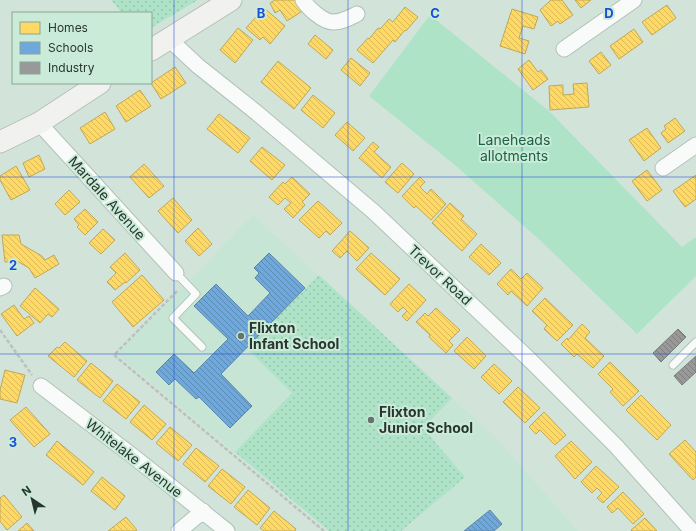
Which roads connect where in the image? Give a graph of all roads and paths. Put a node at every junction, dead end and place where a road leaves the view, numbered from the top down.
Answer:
1 (231, 0) edge
2 (303, 0) edge
3 (634, 0) edge
4 (357, 14) dead end
5 (169, 38) junction
6 (152, 49) edge
7 (564, 50) dead end
8 (98, 84) edge
9 (39, 123) junction
10 (0, 142) edge
11 (696, 145) edge
12 (663, 168) dead end
13 (180, 278) junction
14 (0, 330) edge
15 (696, 342) edge
16 (202, 347) dead end
17 (673, 365) dead end
18 (41, 386) joint
19 (203, 511) junction
20 (179, 531) edge
21 (227, 531) edge
22 (324, 531) edge
23 (692, 531) edge

1 - 5 street
2 - 4 street
3 - 7 street
5 - 6 street
5 - 23 street, Trevor Road
8 - 9 street
9 - 10 street
9 - 13 street, Mardale Avenue
11 - 12 street
13 - 16 lane
13 - 22 path
14 - 18 path
15 - 17 lane
18 - 19 street, Whitelake Avenue
19 - 20 street
19 - 21 street, Whitelake Avenue

